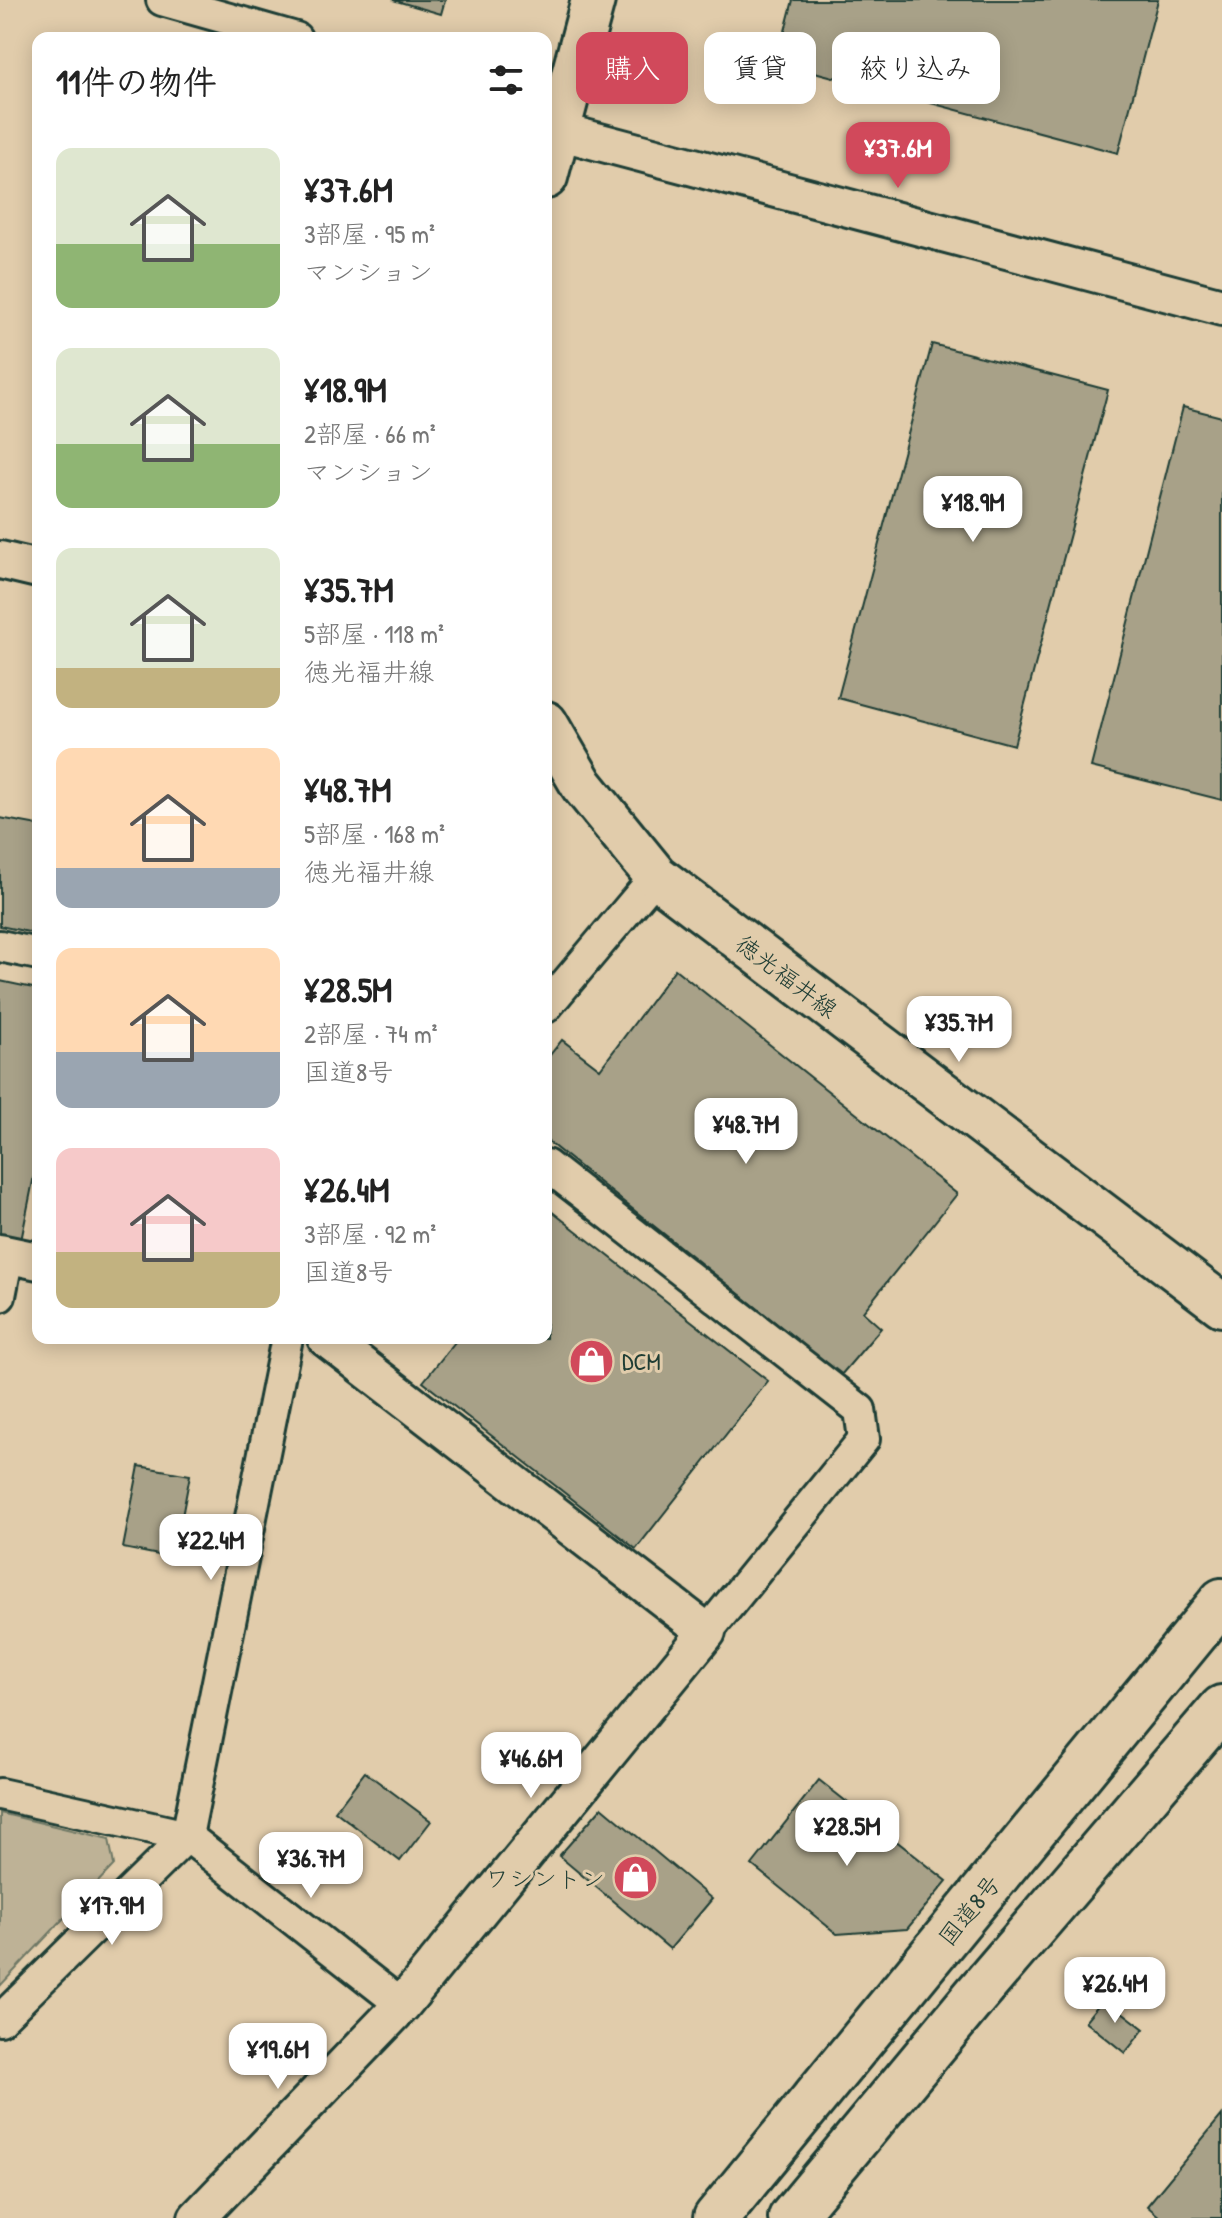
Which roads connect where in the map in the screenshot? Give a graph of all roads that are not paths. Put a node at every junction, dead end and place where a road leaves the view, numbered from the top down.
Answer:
1 (162, 0) edge
2 (593, 0) edge
3 (275, 32) edge
4 (555, 118) edge
5 (1222, 307) edge
6 (0, 561) edge
7 (32, 568) edge
8 (552, 733) edge
9 (656, 876) junction
10 (0, 946) edge
11 (32, 953) edge
12 (552, 1000) edge
13 (552, 1170) edge
14 (15, 1256) edge
15 (0, 1296) edge
16 (1222, 1305) edge
17 (286, 1344) edge
18 (334, 1344) edge
19 (1222, 1601) edge
20 (707, 1632) junction
21 (1222, 1708) edge
22 (0, 1794) edge
23 (187, 1836) junction
24 (402, 2005) junction
25 (0, 2020) edge
26 (197, 2218) edge
27 (716, 2218) edge
28 (791, 2218) edge

1 - 3 street
2 - 4 main road
4 - 5 street
6 - 7 street
8 - 9 main road, 徳光福井線
9 - 12 street
9 - 16 main road, 徳光福井線
10 - 11 street
13 - 20 street
14 - 15 street
17 - 23 street
18 - 20 street
19 - 27 highway, 国道8号
20 - 24 street
21 - 28 highway
22 - 23 street
23 - 24 street
23 - 25 street
24 - 26 street

